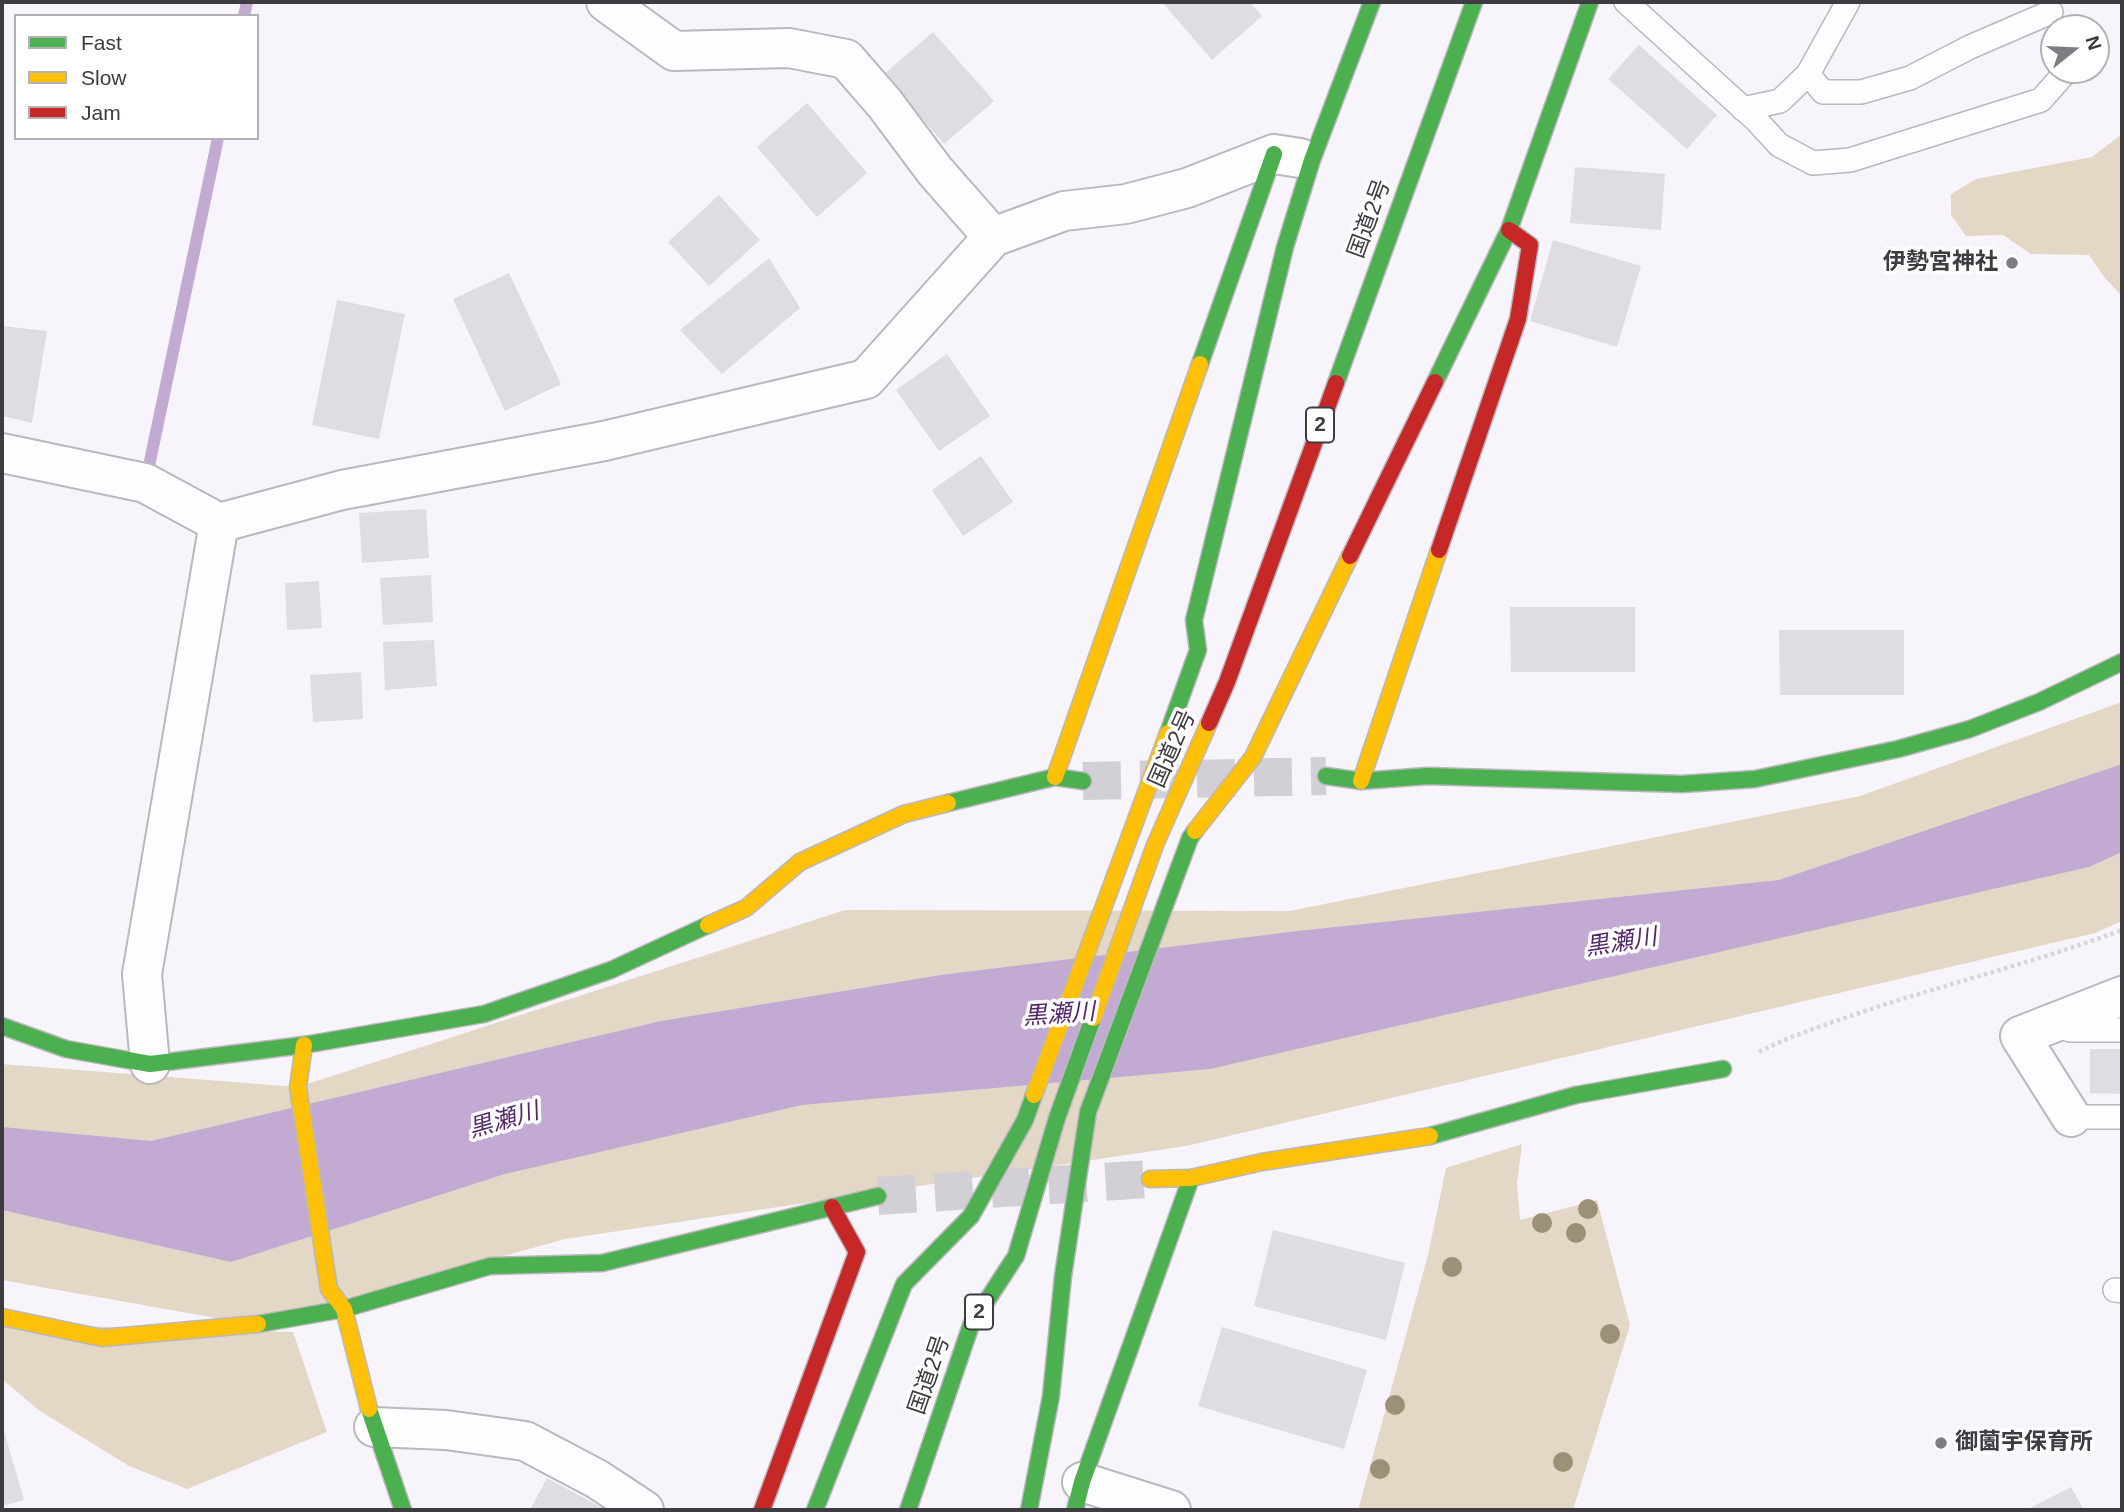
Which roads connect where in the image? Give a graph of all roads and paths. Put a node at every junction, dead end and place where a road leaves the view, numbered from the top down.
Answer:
1 (606, 2) edge
2 (1372, 2) edge
3 (1474, 2) edge
4 (1590, 2) edge
5 (1626, 2) edge
6 (1848, 2) edge
7 (2040, 19) edge
8 (1808, 74) junction
9 (2055, 84) edge
10 (1743, 109) junction
11 (1273, 154) junction
12 (1312, 160) junction
13 (1509, 230) junction
14 (993, 237) junction
15 (2, 453) edge
16 (219, 523) junction
17 (2122, 662) edge
18 (1326, 776) tunnel mouth
19 (1055, 777) junction
20 (1083, 781) tunnel mouth
21 (1361, 781) junction
22 (2122, 930) edge
23 (2122, 996) edge
24 (2054, 1023) junction
25 (2, 1026) edge
26 (2122, 1030) edge
27 (1790, 1036) dead end
28 (304, 1045) junction
29 (150, 1064) junction
30 (1723, 1069) dead end
31 (2071, 1117) joint
32 (2122, 1117) edge
33 (1191, 1178) junction
34 (1150, 1180) tunnel mouth
35 (878, 1196) tunnel mouth
36 (832, 1208) junction
37 (344, 1309) junction
38 (2, 1317) edge
39 (971, 1325) junction
40 (374, 1427) junction
41 (1079, 1496) edge
42 (403, 1510) edge
43 (644, 1510) edge
44 (762, 1510) edge
45 (815, 1510) edge
46 (894, 1510) edge
47 (908, 1510) edge
48 (922, 1510) edge
49 (1029, 1510) edge
50 (1171, 1510) edge

1 - 14 street
2 - 12 main road
3 - 39 main road, 国道2号 / 2
4 - 13 main road
5 - 10 lane
6 - 8 lane
7 - 8 lane
8 - 10 lane
9 - 10 lane
11 - 12 street
11 - 14 street
11 - 19 main road
12 - 45 main road
13 - 21 main road
13 - 49 main road
14 - 16 street
15 - 16 street
16 - 29 street
17 - 21 main road
18 - 21 main road
19 - 20 main road
19 - 28 main road
22 - 27 path
23 - 24 street
24 - 26 lane
24 - 31 street
25 - 29 main road
28 - 29 main road
28 - 37 main road
30 - 33 main road
31 - 32 lane
33 - 34 main road
33 - 41 main road
35 - 36 main road
36 - 37 main road
36 - 44 main road
37 - 38 main road
37 - 40 main road
39 - 46 main road
39 - 47 main road, 国道2号 / 2
39 - 48 main road
40 - 42 main road
40 - 43 street
41 - 50 street

